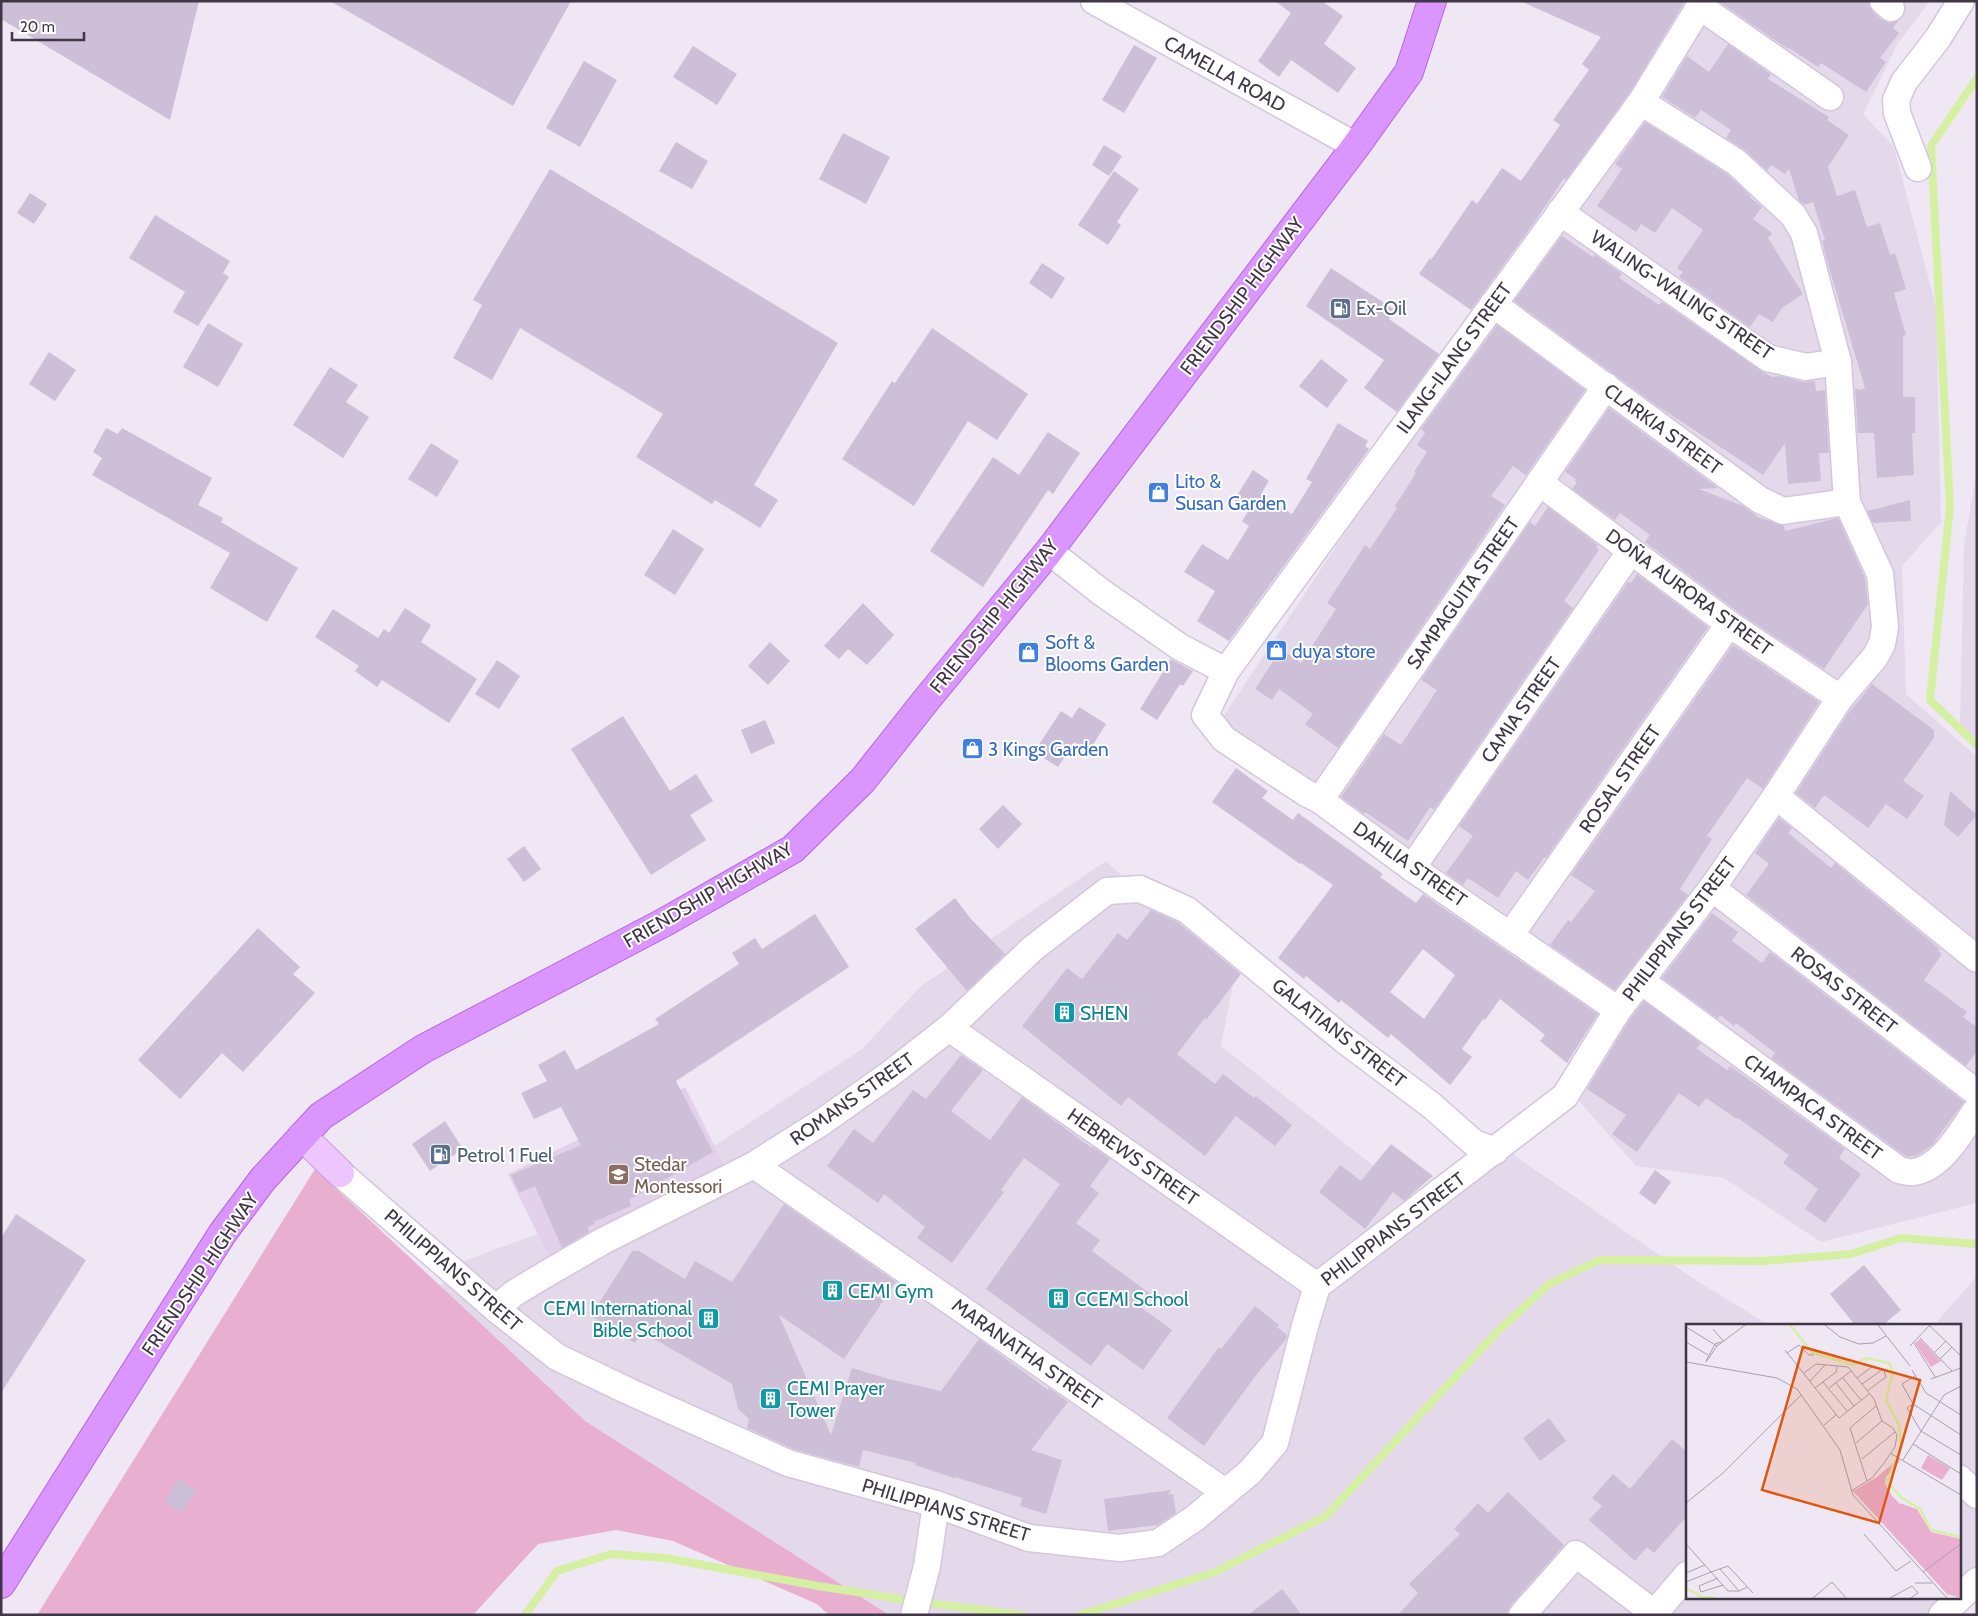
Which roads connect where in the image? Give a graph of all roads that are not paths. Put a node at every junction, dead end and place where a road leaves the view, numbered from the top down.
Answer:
1 (1094, 1) edge
2 (1432, 1) edge
3 (1961, 1) edge
4 (1701, 4) edge
5 (1830, 97) dead end
6 (1641, 102) junction
7 (1356, 146) junction
8 (1918, 168) dead end
9 (1560, 212) junction
10 (1493, 304) junction
11 (1838, 362) junction
12 (1606, 386) junction
13 (1540, 483) junction
14 (1847, 502) junction
15 (1049, 551) junction
16 (1630, 552) junction
17 (1729, 624) junction
18 (1226, 671) junction
19 (1840, 698) junction
20 (1205, 715) joint
21 (1776, 796) junction
22 (1320, 800) junction
23 (1412, 868) junction
24 (1712, 888) junction
25 (1187, 910) joint
26 (1511, 934) junction
27 (1977, 959) edge
28 (1641, 981) junction
29 (1618, 1010) junction
30 (949, 1028) junction
31 (1977, 1092) edge
32 (1977, 1109) edge
33 (302, 1136) junction
34 (1495, 1151) junction
35 (754, 1165) junction
36 (340, 1173) joint
37 (1317, 1286) junction
38 (496, 1309) junction
39 (1960, 1479) edge
40 (1225, 1492) junction
41 (1977, 1495) edge
42 (936, 1504) junction
43 (1686, 1577) edge
44 (1977, 1581) edge
45 (1, 1584) edge
46 (1960, 1598) edge
47 (1960, 1598) edge
48 (1653, 1614) edge
49 (914, 1615) edge
50 (1522, 1615) edge
51 (1942, 1615) edge

1 - 7 street, CAMELLA ROAD
2 - 7 main road, FRIENDSHIP HIGHWAY
3 - 8 street
4 - 5 street
4 - 6 street, ILANG-ILANG STREET
6 - 9 street, ILANG-ILANG STREET
6 - 11 street
7 - 15 main road, FRIENDSHIP HIGHWAY
9 - 10 street, ILANG-ILANG STREET
9 - 11 street, WALING-WALING STREET
10 - 12 street, CLARKIA STREET
10 - 18 street, ILANG-ILANG STREET
11 - 14 street
12 - 13 street, SAMPAGUITA STREET
12 - 14 street, CLARKIA STREET
13 - 16 street, DOÑA AURORA STREET
13 - 22 street, SAMPAGUITA STREET
14 - 19 street, PHILIPPIANS STREET
15 - 18 street
15 - 33 main road, FRIENDSHIP HIGHWAY
16 - 17 street, DOÑA AURORA STREET
16 - 23 street, CAMIA STREET
17 - 19 street, DOÑA AURORA STREET
17 - 26 street, ROSAL STREET
18 - 20 street, ILANG-ILANG STREET
19 - 21 street, PHILIPPIANS STREET
20 - 22 street, DAHLIA STREET
21 - 24 street, PHILIPPIANS STREET
21 - 27 street
22 - 23 street, DAHLIA STREET
23 - 26 street, DAHLIA STREET
24 - 28 street, PHILIPPIANS STREET
24 - 31 street, ROSAS STREET
25 - 30 street, ROMANS STREET
25 - 34 street, GALATIANS STREET
26 - 29 street, DAHLIA STREET
28 - 29 street, PHILIPPIANS STREET
28 - 32 street, CHAMPACA STREET
29 - 34 street, PHILIPPIANS STREET
30 - 35 street, ROMANS STREET
30 - 37 street, HEBREWS STREET
33 - 36 street, PHILIPPIANS STREET
33 - 45 main road, FRIENDSHIP HIGHWAY
34 - 37 street, PHILIPPIANS STREET
35 - 38 street, ROMANS STREET
35 - 40 street, MARANATHA STREET
36 - 38 street, PHILIPPIANS STREET
37 - 40 street, PHILIPPIANS STREET
38 - 42 street, PHILIPPIANS STREET
39 - 41 street
40 - 42 street, PHILIPPIANS STREET
42 - 49 street
43 - 48 street
44 - 46 street
47 - 51 street
48 - 50 street

